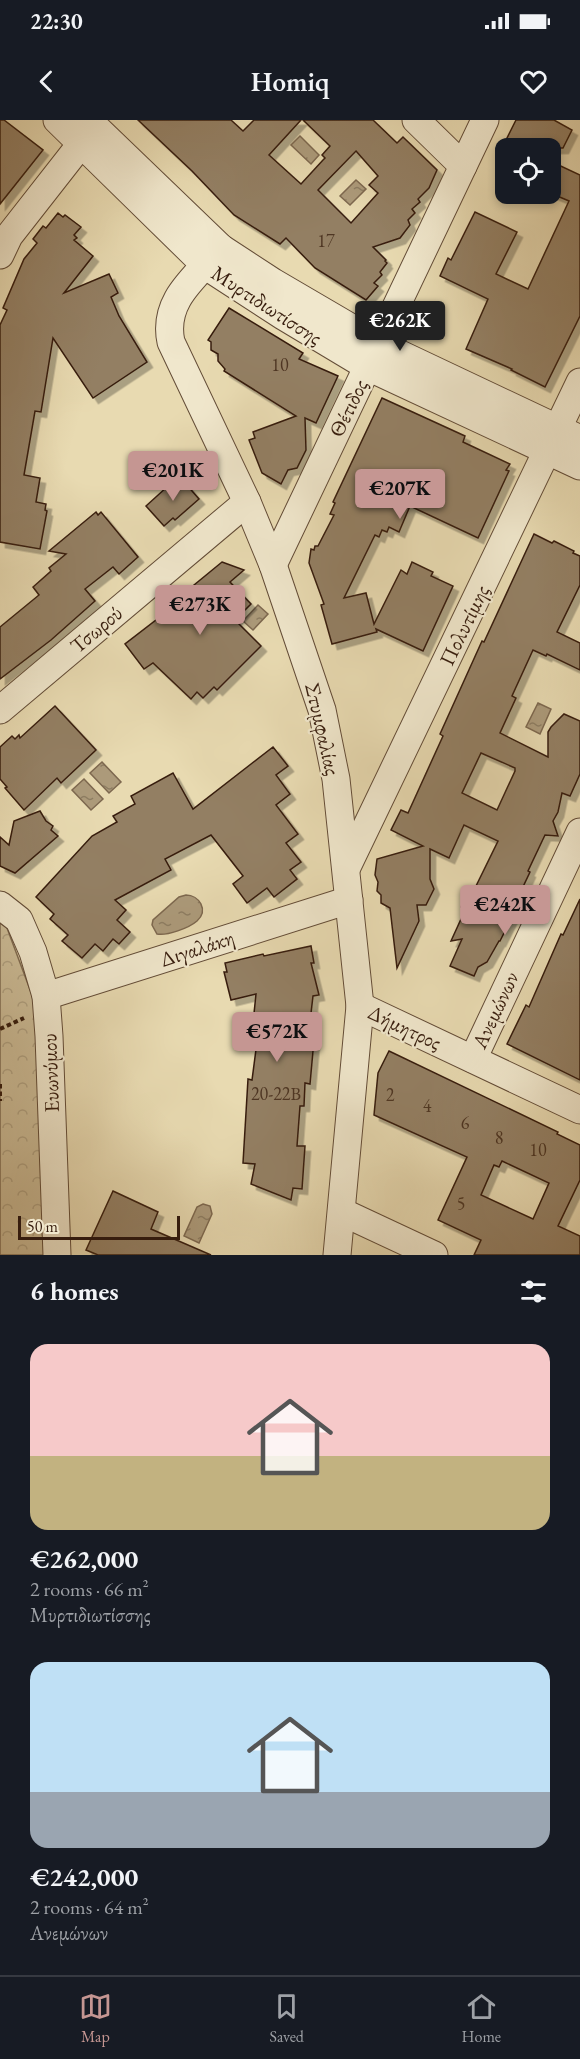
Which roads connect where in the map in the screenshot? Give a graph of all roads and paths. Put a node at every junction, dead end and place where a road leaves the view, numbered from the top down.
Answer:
1 (57, 120) edge
2 (416, 120) edge
3 (485, 120) edge
4 (84, 132) edge
5 (463, 166) junction
6 (0, 255) edge
7 (213, 257) junction
8 (374, 355) junction
9 (580, 382) edge
10 (562, 440) edge
11 (580, 466) edge
12 (247, 502) junction
13 (273, 565) junction
14 (0, 710) edge
15 (580, 832) edge
16 (347, 867) junction
17 (349, 900) junction
18 (0, 905) edge
19 (46, 996) junction
20 (360, 1006) junction
21 (472, 1059) junction
22 (0, 1084) edge
23 (0, 1101) edge
24 (580, 1110) edge
25 (342, 1212) junction
26 (57, 1255) edge
27 (337, 1255) edge
28 (434, 1255) edge

1 - 4 street, Μυρτιδιωτίσσης
2 - 5 street
3 - 5 street, Θέτιδος
4 - 6 street
4 - 7 street, Μυρτιδιωτίσσης
5 - 8 street, Θέτιδος
7 - 8 street, Μυρτιδιωτίσσης
7 - 12 street, Στυμφαλίας
8 - 10 street, Μυρτιδιωτίσσης
8 - 13 street, Θέτιδος
9 - 10 street, Πολυτίμης
10 - 11 street, Μυρτιδιωτίσσης
10 - 16 street, Πολυτίμης
12 - 13 street, Στυμφαλίας
12 - 14 street, Τσωρού
13 - 16 street, Στυμφαλίας
15 - 21 street, Ανεμώνων
16 - 17 street, Στυμφαλίας
17 - 19 street, Διγαλάκη
17 - 20 street, Στυμφαλίας
18 - 19 street, Ευωνύμου
19 - 26 street, Ευωνύμου
20 - 21 street, Δήμητρος
20 - 25 street, Στυμφαλίας
21 - 24 street, Δήμητρος
22 - 23 path
25 - 27 street, Στυμφαλίας
25 - 28 street

